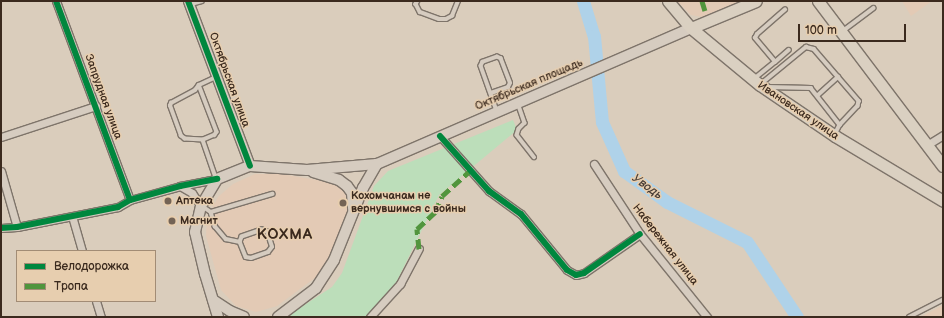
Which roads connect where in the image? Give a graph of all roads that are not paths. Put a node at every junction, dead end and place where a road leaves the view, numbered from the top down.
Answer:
1 (56, 1) edge
2 (202, 1) edge
3 (418, 1) edge
4 (458, 1) edge
5 (668, 1) edge
6 (756, 1) edge
7 (818, 1) edge
8 (189, 3) edge
9 (873, 8) dead end
10 (785, 10) dead end
11 (691, 28) junction
12 (842, 32) junction
13 (789, 50) dead end
14 (775, 62) junction
15 (217, 77) junction
16 (838, 78) junction
17 (758, 84) junction
18 (199, 85) junction
19 (491, 93) junction
20 (818, 95) junction
21 (518, 103) junction
22 (96, 106) junction
23 (498, 112) junction
24 (840, 125) junction
25 (943, 135) edge
26 (440, 136) junction
27 (835, 136) junction
28 (1, 137) edge
29 (203, 140) junction
30 (927, 145) junction
31 (534, 157) dead end
32 (377, 164) junction
33 (594, 164) dead end
34 (250, 166) junction
35 (943, 166) edge
36 (308, 170) junction
37 (1, 171) edge
38 (217, 179) junction
39 (180, 186) junction
40 (943, 193) edge
41 (272, 194) dead end
42 (931, 194) junction
43 (130, 200) junction
44 (943, 202) edge
45 (201, 206) junction
46 (211, 212) junction
47 (352, 215) junction
48 (72, 216) junction
49 (17, 227) junction
50 (1, 228) edge
51 (640, 234) junction
52 (240, 242) junction
53 (419, 249) dead end
54 (82, 250) edge
55 (213, 300) junction
56 (943, 300) edge
57 (96, 302) edge
58 (281, 315) edge
59 (101, 317) edge
60 (218, 317) edge
61 (244, 317) edge
62 (270, 317) edge
63 (370, 317) edge
64 (707, 317) edge
65 (909, 317) edge

1 - 22 street, Запрудная улица
2 - 8 lane
3 - 4 lane
5 - 11 main road, Ивановская улица
6 - 11 main road
7 - 12 main road
8 - 15 street, Октябрьская улица
9 - 12 lane
10 - 14 lane
11 - 17 main road, Ивановская улица
11 - 21 main road, Октябрьская площадь
12 - 30 main road
13 - 14 lane
14 - 17 lane
15 - 18 lane
15 - 34 street, Октябрьская улица
16 - 17 lane
16 - 20 lane
16 - 24 lane
17 - 20 lane
17 - 27 main road, Ивановская улица
18 - 29 lane
18 - 29 lane
19 - 19 lane
19 - 23 lane
20 - 24 lane
21 - 23 main road, Октябрьская площадь
21 - 31 lane
22 - 28 street
22 - 43 street, Запрудная улица
23 - 26 main road, Октябрьская площадь
24 - 27 lane
25 - 30 street
26 - 32 main road, Октябрьская площадь
26 - 51 street
27 - 42 main road, Ивановская улица
29 - 38 lane
30 - 35 main road
32 - 36 main road, Октябрьская площадь
32 - 47 main road
33 - 51 street, Набережная улица
34 - 36 main road
34 - 38 main road
36 - 47 main road
37 - 49 street
38 - 39 street
38 - 45 main road
39 - 43 street
39 - 45 street
40 - 42 main road
41 - 46 lane
42 - 44 main road, Ивановская улица
43 - 48 street
45 - 46 lane
45 - 55 main road
46 - 52 lane
47 - 58 main road
48 - 49 street
48 - 54 street
49 - 50 street
51 - 64 street, Набережная улица
52 - 52 lane
53 - 63 street
55 - 60 main road
55 - 61 main road
56 - 65 lane
57 - 59 street
58 - 62 main road

